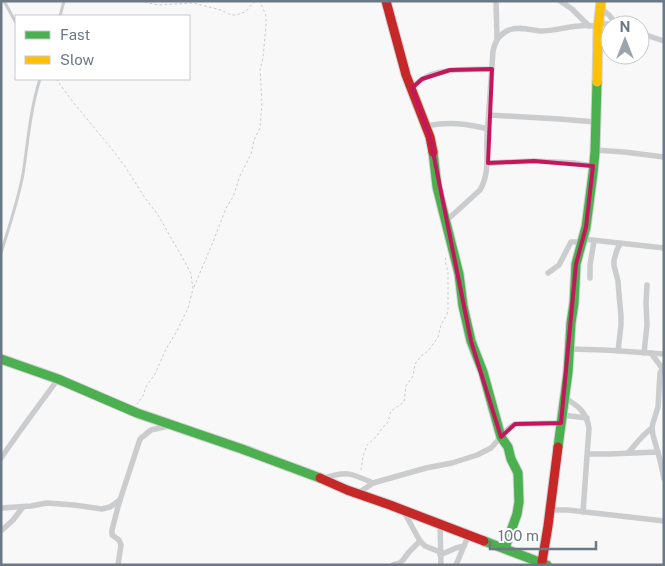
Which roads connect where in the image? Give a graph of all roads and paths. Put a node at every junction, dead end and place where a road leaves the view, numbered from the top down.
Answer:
1 (4, 1) edge
2 (64, 1) edge
3 (140, 1) edge
4 (255, 1) edge
5 (260, 1) edge
6 (386, 1) edge
7 (496, 1) edge
8 (560, 1) edge
9 (601, 5) edge
10 (60, 15) edge
11 (609, 15) edge
12 (15, 21) edge
13 (595, 25) junction
14 (600, 25) edge
15 (650, 36) edge
16 (497, 38) junction
17 (664, 41) edge
18 (492, 70) junction
19 (40, 80) edge
20 (57, 80) edge
21 (412, 88) junction
22 (489, 115) junction
23 (596, 122) junction
24 (426, 126) junction
25 (488, 129) junction
26 (595, 150) junction
27 (664, 157) edge
28 (487, 163) junction
29 (593, 166) junction
30 (446, 221) junction
31 (583, 241) junction
32 (594, 241) junction
33 (620, 244) junction
34 (664, 248) edge
35 (453, 249) junction
36 (1, 253) edge
37 (548, 273) dead end
38 (590, 278) dead end
39 (647, 285) dead end
40 (193, 289) junction
41 (570, 349) junction
42 (618, 351) junction
43 (648, 353) junction
44 (664, 354) edge
45 (1, 359) edge
46 (663, 366) edge
47 (58, 379) junction
48 (564, 397) junction
49 (664, 408) edge
50 (133, 411) junction
51 (657, 411) junction
52 (587, 418) junction
53 (561, 419) junction
54 (171, 425) junction
55 (652, 428) junction
56 (501, 437) junction
57 (660, 452) edge
58 (628, 453) junction
59 (588, 454) junction
60 (1, 458) edge
61 (362, 478) junction
62 (321, 479) junction
63 (664, 479) edge
64 (372, 483) junction
65 (357, 494) junction
66 (120, 500) junction
67 (23, 507) junction
68 (1, 508) edge
69 (403, 510) junction
70 (550, 510) junction
71 (582, 512) junction
72 (664, 522) edge
73 (440, 524) junction
74 (1, 531) edge
75 (469, 534) junction
76 (420, 542) junction
77 (464, 546) junction
78 (505, 548) junction
79 (440, 554) junction
80 (545, 564) edge
81 (118, 565) edge
82 (394, 565) edge
83 (440, 565) edge
84 (456, 565) edge

1 - 12 lane
2 - 10 lane
3 - 4 path
5 - 40 path
6 - 21 street
7 - 16 street
8 - 13 street
9 - 11 street
9 - 13 street
13 - 14 street
13 - 16 street
13 - 23 street
15 - 17 street
16 - 18 street
18 - 21 street
18 - 22 street
19 - 36 lane
20 - 40 path
21 - 24 street
22 - 23 street
22 - 25 street
23 - 26 street
24 - 25 street
24 - 30 street
25 - 28 street
26 - 27 street
26 - 29 street
28 - 29 street
28 - 30 street
29 - 31 street
30 - 35 street
31 - 32 street
31 - 37 street
31 - 41 street
32 - 33 street
32 - 38 street
33 - 34 street
33 - 42 street
35 - 56 street
35 - 61 path
39 - 43 street
40 - 50 path
41 - 42 street
41 - 48 street
42 - 43 street
43 - 44 street
43 - 46 street
45 - 47 street
46 - 51 street
47 - 50 street
47 - 60 street
48 - 52 street
48 - 53 street
49 - 51 street
50 - 54 street
51 - 55 street
52 - 53 street
52 - 59 street
53 - 56 street
53 - 70 street
54 - 62 street
54 - 66 street
55 - 57 street
55 - 58 street
56 - 64 street
56 - 78 street
57 - 58 street
57 - 63 street
58 - 59 street
59 - 71 street
61 - 62 street
61 - 64 street
62 - 65 street
64 - 65 street
65 - 69 street
66 - 67 street
66 - 81 street
67 - 68 street
67 - 74 street
69 - 73 street
69 - 76 street
70 - 71 street
70 - 80 street
71 - 72 street
73 - 75 street
73 - 79 street
75 - 77 street
75 - 78 street
76 - 79 street
76 - 82 street
77 - 79 street
77 - 84 street
78 - 80 street
79 - 83 street

